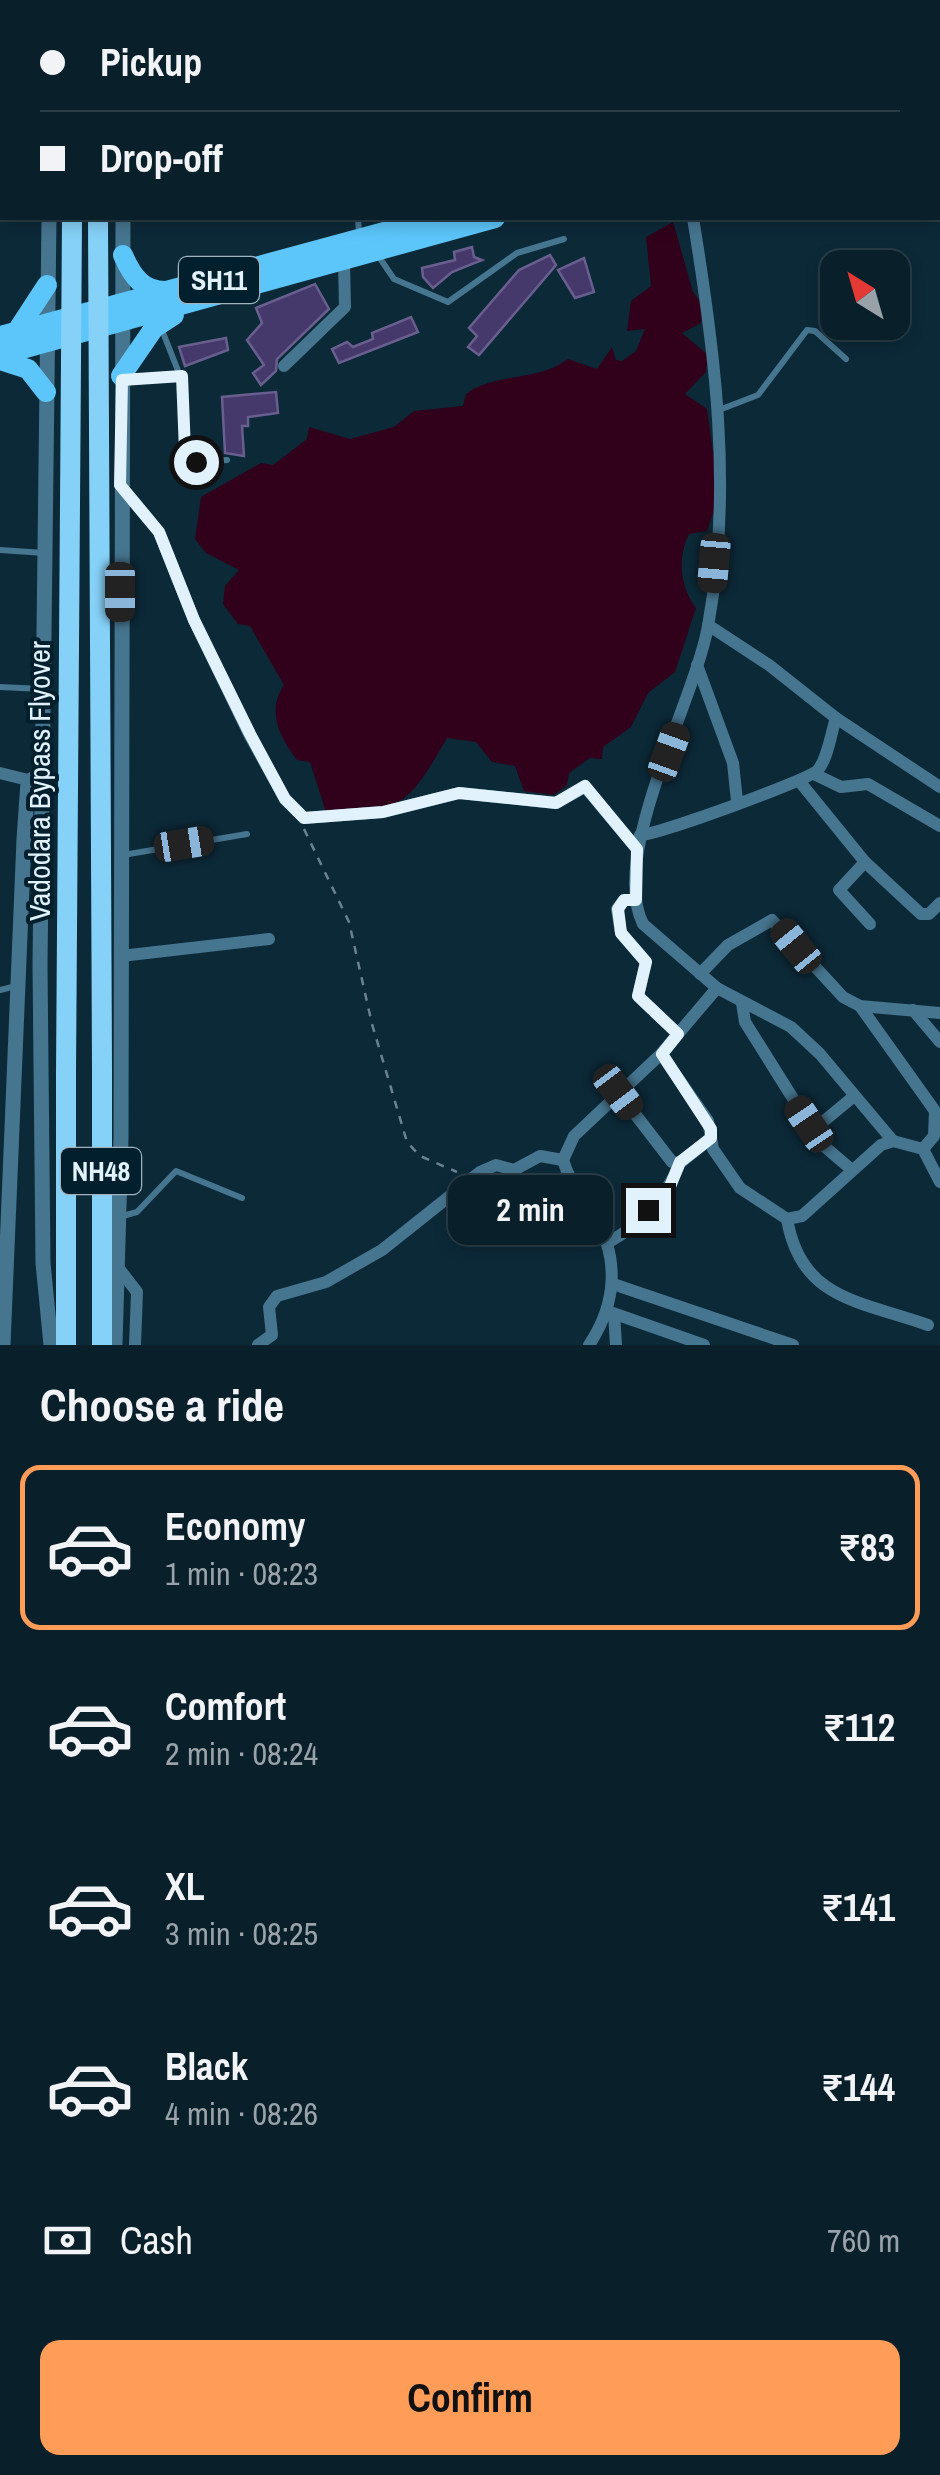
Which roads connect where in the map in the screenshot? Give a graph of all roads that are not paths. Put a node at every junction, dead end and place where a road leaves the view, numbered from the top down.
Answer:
1 (49, 220) edge
2 (72, 220) edge
3 (98, 220) edge
4 (122, 220) edge
5 (359, 220) edge
6 (431, 220) edge
7 (486, 220) edge
8 (694, 220) edge
9 (564, 239) dead end
10 (368, 246) junction
11 (123, 255) junction
12 (344, 261) junction
13 (47, 285) junction
14 (188, 296) junction
15 (121, 314) junction
16 (160, 324) junction
17 (8, 333) edge
18 (47, 334) junction
19 (0, 358) edge
20 (846, 359) dead end
21 (284, 366) dead end
22 (182, 376) junction
23 (122, 378) junction
24 (46, 392) junction
25 (718, 410) junction
26 (228, 460) dead end
27 (120, 485) junction
28 (0, 550) edge
29 (45, 553) junction
30 (708, 625) junction
31 (697, 665) junction
32 (0, 686) edge
33 (43, 689) junction
34 (836, 718) junction
35 (0, 773) edge
36 (814, 774) junction
37 (35, 777) junction
38 (800, 782) junction
39 (940, 787) edge
40 (737, 801) junction
41 (940, 826) edge
42 (248, 834) dead end
43 (638, 842) junction
44 (121, 855) junction
45 (865, 862) junction
46 (636, 900) junction
47 (940, 904) edge
48 (870, 924) dead end
49 (269, 939) dead end
50 (121, 956) junction
51 (700, 974) junction
52 (18, 986) junction
53 (717, 988) junction
54 (0, 990) edge
55 (742, 1003) junction
56 (860, 1006) junction
57 (914, 1010) junction
58 (940, 1013) edge
59 (678, 1034) junction
60 (940, 1042) edge
61 (662, 1054) junction
62 (618, 1092) junction
63 (852, 1097) junction
64 (811, 1134) dead end
65 (711, 1138) junction
66 (893, 1141) junction
67 (922, 1149) junction
68 (563, 1160) junction
69 (680, 1162) junction
70 (937, 1167) edge
71 (852, 1170) junction
72 (940, 1182) edge
73 (242, 1198) dead end
74 (118, 1217) junction
75 (787, 1219) junction
76 (609, 1242) junction
77 (118, 1266) junction
78 (614, 1284) junction
79 (611, 1312) junction
80 (928, 1325) dead end
81 (3, 1345) edge
82 (51, 1345) edge
83 (66, 1345) edge
84 (102, 1345) edge
85 (115, 1345) edge
86 (136, 1345) edge
87 (258, 1345) edge
88 (589, 1345) edge
89 (616, 1345) edge
90 (704, 1345) edge
91 (793, 1345) edge

1 - 13 street
2 - 83 highway, Vadodara Bypass Flyover / NH48, bridge
3 - 84 highway, Vadodara Bypass Flyover / NH48, bridge
4 - 11 street
5 - 10 lane
6 - 10 main road, SH11
7 - 10 main road, SH11
8 - 25 street
9 - 10 lane
10 - 12 main road, SH11
10 - 14 main road, SH11
11 - 14 main road
11 - 15 street
12 - 14 main road, SH11
12 - 21 street
13 - 17 main road
13 - 18 street
14 - 15 main road, SH11
14 - 16 main road
15 - 18 main road, SH11
15 - 23 street
16 - 22 lane
16 - 23 main road
17 - 18 main road, SH11
18 - 19 main road, SH11
18 - 24 street
19 - 24 main road
20 - 25 lane
22 - 23 lane
22 - 26 lane
23 - 27 street
24 - 29 street
25 - 30 street
27 - 43 street
27 - 44 street
28 - 29 lane
29 - 33 street
30 - 31 street
30 - 34 street
31 - 40 street
31 - 43 street
32 - 33 lane
33 - 37 street
34 - 36 street
34 - 39 street
35 - 37 street
36 - 38 street
36 - 41 street
37 - 52 street
37 - 82 street
38 - 40 street
38 - 45 street
40 - 43 street
42 - 44 lane
43 - 46 street
44 - 50 street
45 - 47 street
45 - 48 street
46 - 51 street
46 - 59 street
49 - 50 street
50 - 74 street
51 - 53 street
51 - 56 street
52 - 54 lane
52 - 81 street
53 - 55 street
53 - 59 street
55 - 63 street
55 - 63 street
56 - 57 street
56 - 67 street
57 - 58 street
57 - 60 street
59 - 61 street
61 - 62 street
61 - 65 street
62 - 68 street
62 - 69 street
63 - 66 street
64 - 71 street
65 - 69 street
65 - 75 street
66 - 67 street
66 - 71 street
67 - 70 street
68 - 76 street
68 - 87 street
69 - 76 street
70 - 72 street
71 - 75 street
73 - 74 lane
74 - 77 street
75 - 80 street
76 - 78 street
77 - 85 street
77 - 86 street
78 - 79 street
78 - 91 street
79 - 88 street
79 - 89 street
79 - 90 street

